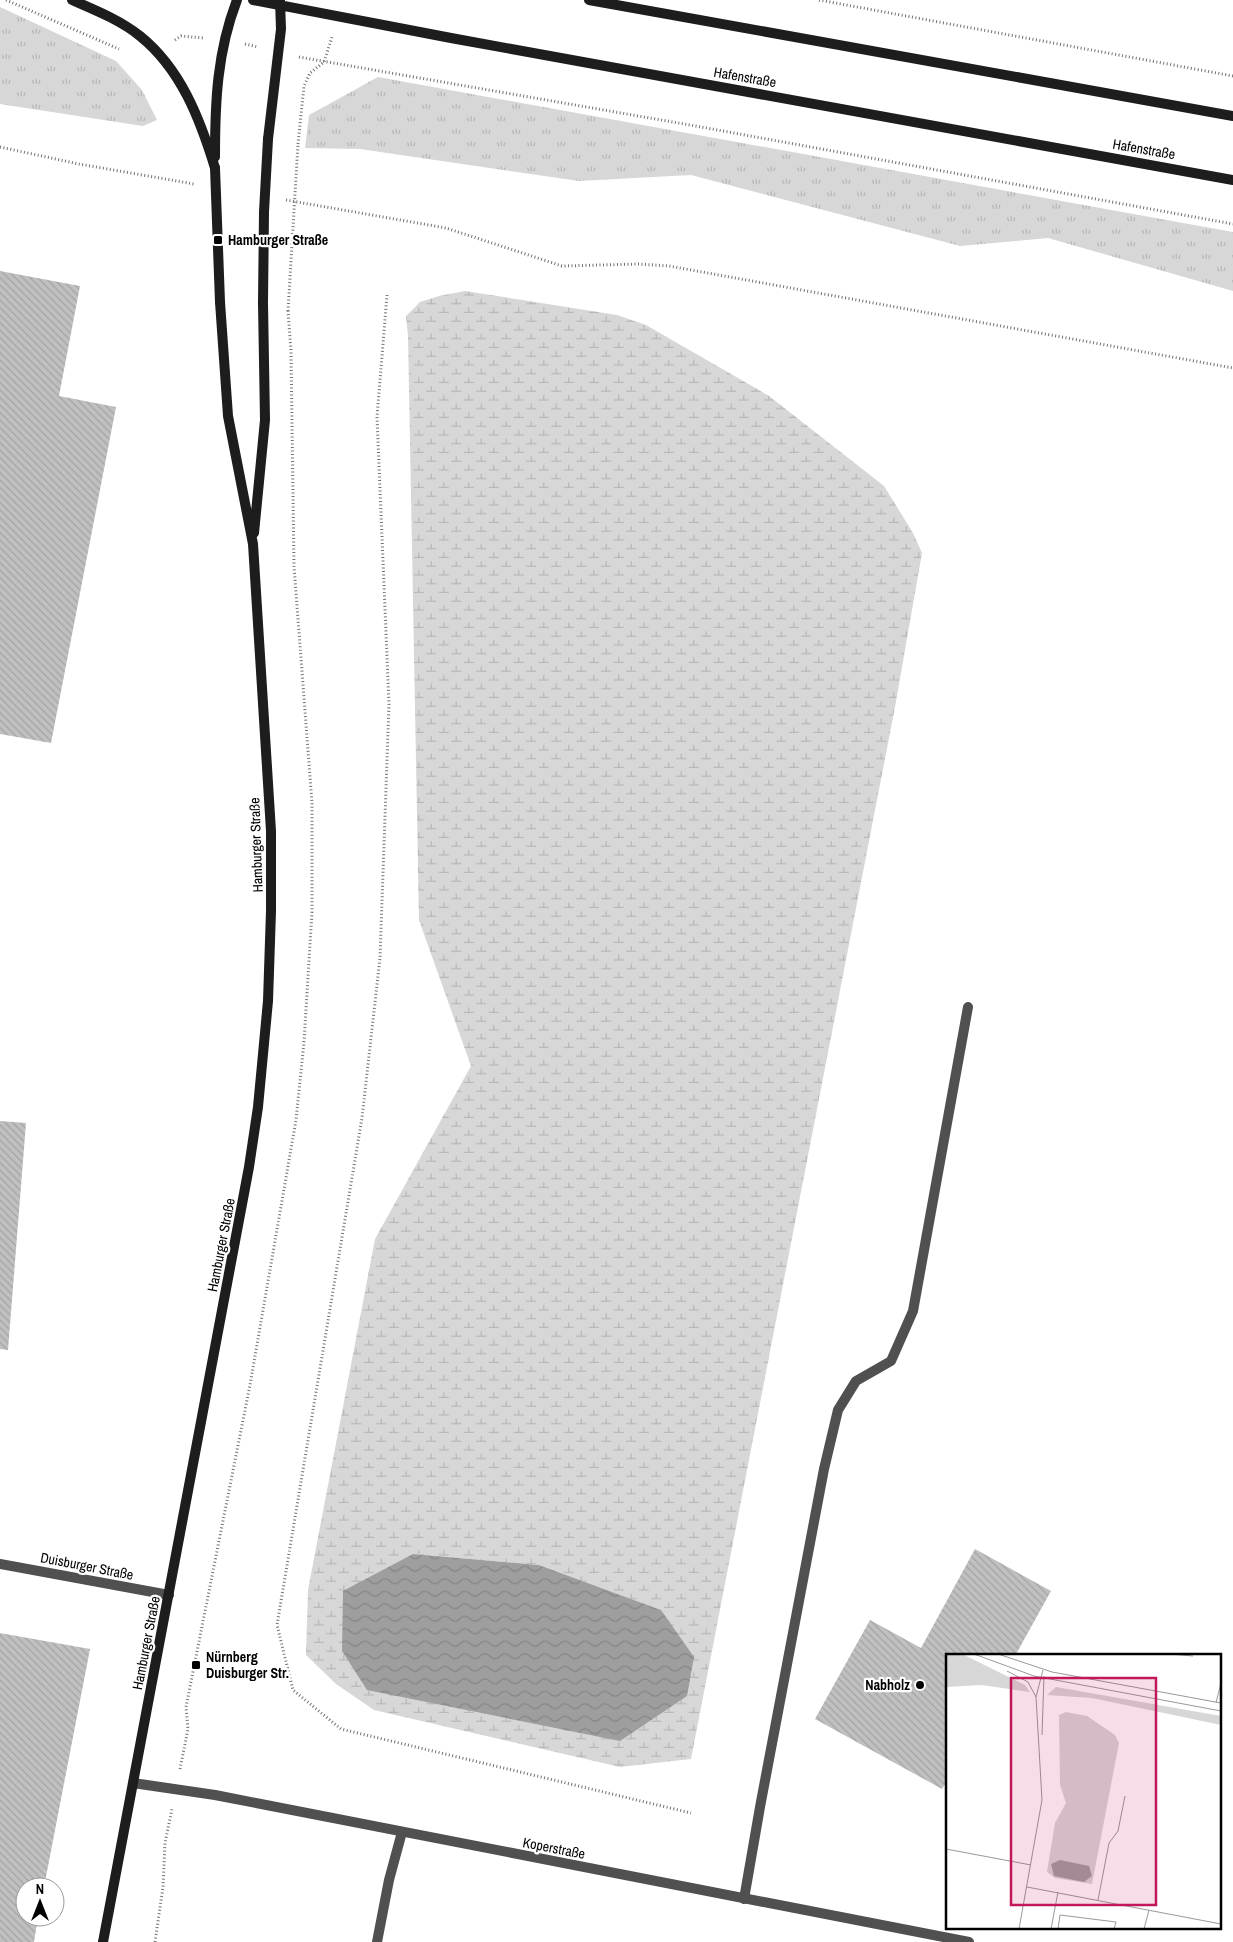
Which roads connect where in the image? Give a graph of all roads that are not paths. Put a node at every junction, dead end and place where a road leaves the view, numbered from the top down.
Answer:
1 (72, 0) edge
2 (237, 0) edge
3 (253, 0) edge
4 (589, 0) edge
5 (280, 3) edge
6 (1233, 116) edge
7 (210, 139) junction
8 (1233, 180) edge
9 (253, 544) junction
10 (968, 1007) dead end
11 (0, 1564) edge
12 (169, 1595) junction
13 (133, 1783) junction
14 (402, 1832) junction
15 (744, 1899) junction
16 (103, 1942) edge
17 (377, 1942) edge
18 (970, 1942) edge

1 - 7 street
2 - 7 street
3 - 5 street, Hafenstraße
4 - 6 street
5 - 8 street, Hafenstraße
5 - 9 street, Hamburger Straße, bridge
7 - 9 street, Hamburger Straße, bridge
9 - 12 street, Hamburger Straße
10 - 15 street
11 - 12 street, Duisburger Straße
12 - 13 street, Hamburger Straße
13 - 14 street, Koperstraße
13 - 16 street, Hamburger Straße
14 - 15 street, Koperstraße
14 - 17 street
15 - 18 street, Koperstraße

